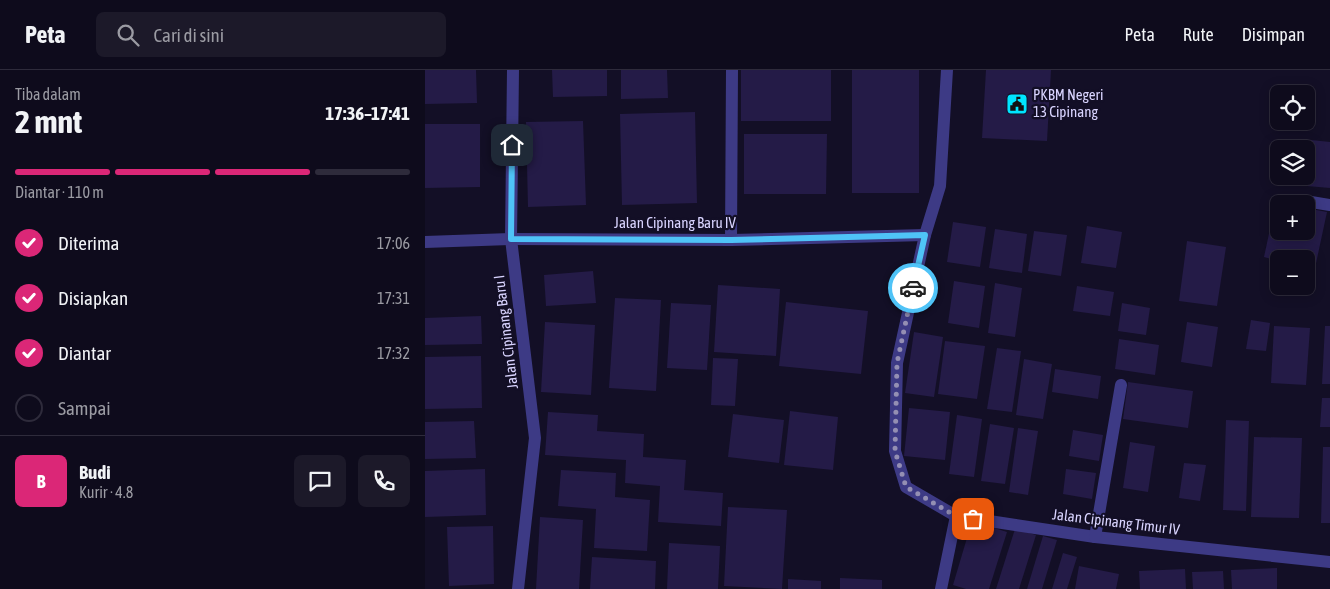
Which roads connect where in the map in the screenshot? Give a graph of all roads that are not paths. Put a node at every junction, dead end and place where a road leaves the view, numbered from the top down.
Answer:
1 (513, 70) edge
2 (732, 70) edge
3 (947, 70) edge
4 (1315, 202) edge
5 (1330, 204) edge
6 (925, 235) junction
7 (511, 239) junction
8 (731, 240) junction
9 (425, 242) edge
10 (1121, 385) dead end
11 (956, 516) junction
12 (1095, 537) junction
13 (1330, 562) edge
14 (518, 589) edge
15 (941, 589) edge

1 - 7 street, Jalan Cipinang Baru I
2 - 8 street
3 - 6 street
4 - 5 street
6 - 8 street, Jalan Cipinang Baru IV
6 - 11 street, Jalan Cipinang Timur IV
7 - 8 street, Jalan Cipinang Baru IV
7 - 9 street, Jalan Cipinang Baru IV
7 - 14 street, Jalan Cipinang Baru I
10 - 12 street
11 - 12 street, Jalan Cipinang Timur IV
11 - 15 street
12 - 13 street, Jalan Cipinang Timur IV

